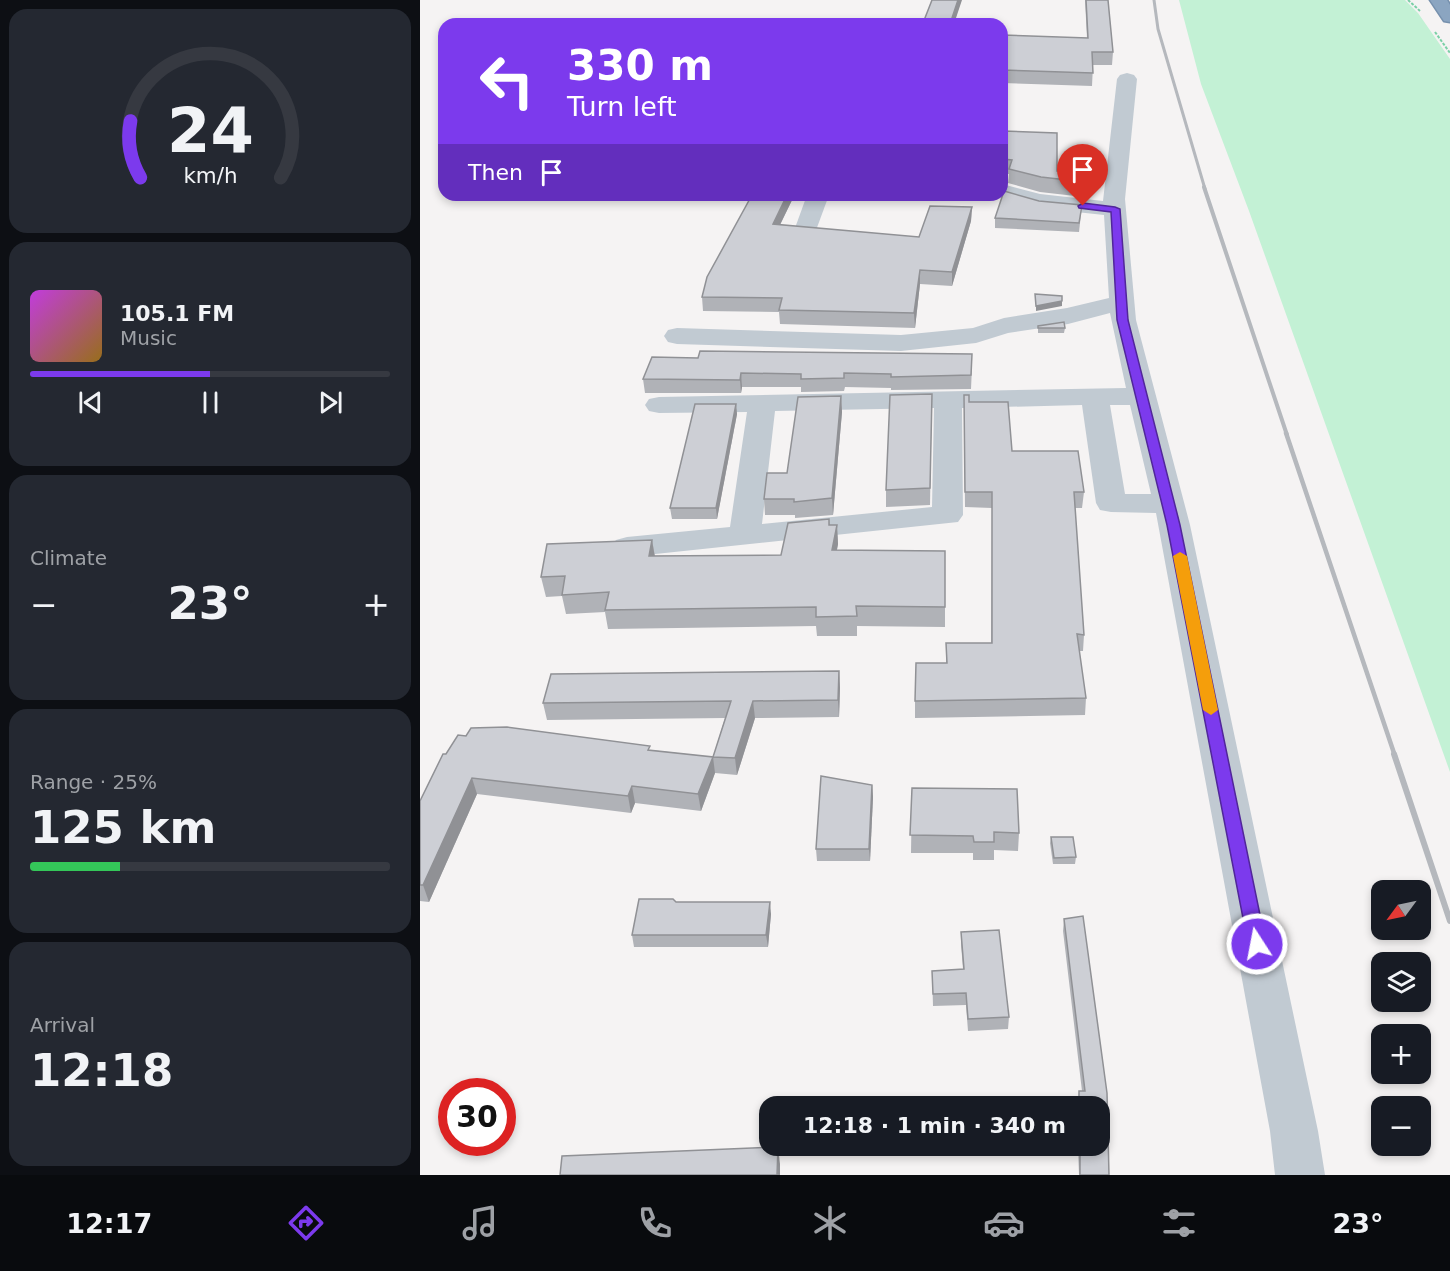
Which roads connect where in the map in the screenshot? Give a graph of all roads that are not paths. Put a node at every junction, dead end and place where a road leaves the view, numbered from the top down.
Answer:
1 (1438, 0) edge
2 (1450, 17) edge
3 (1127, 79) dead end
4 (1008, 193) edge
5 (816, 201) edge
6 (1115, 209) junction
7 (807, 228) edge
8 (1122, 303) junction
9 (677, 336) dead end
10 (1142, 396) junction
11 (1095, 397) junction
12 (948, 400) junction
13 (762, 403) junction
14 (659, 405) dead end
15 (1168, 504) junction
16 (745, 536) junction
17 (627, 547) edge
18 (1299, 1175) edge

1 - 2 highway
3 - 6 street
4 - 6 street
5 - 7 street
6 - 8 street
8 - 9 street
8 - 10 street
10 - 11 street
10 - 15 street
11 - 12 street
11 - 15 street
12 - 13 street
12 - 16 street
13 - 14 street
13 - 16 street
15 - 18 street
16 - 17 street

